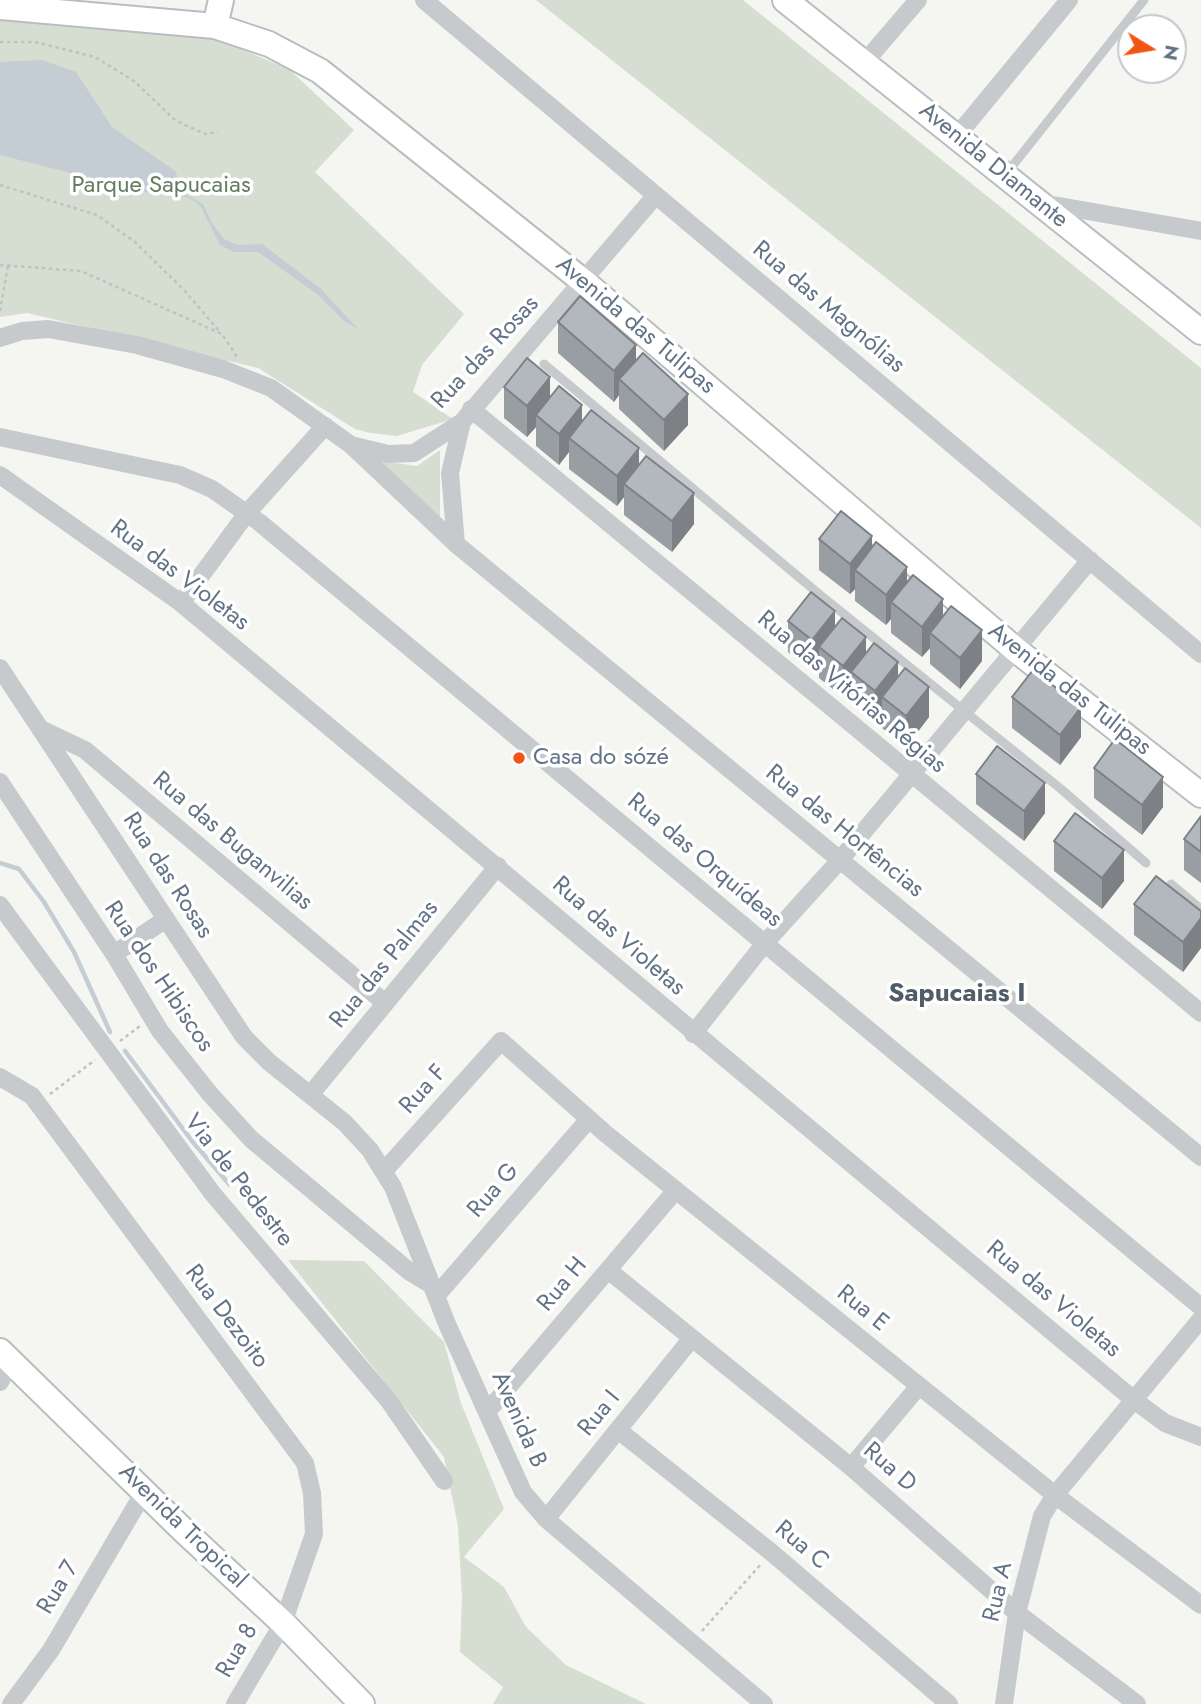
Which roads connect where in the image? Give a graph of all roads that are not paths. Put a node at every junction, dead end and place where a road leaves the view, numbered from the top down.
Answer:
1 (221, 0) edge
2 (424, 0) edge
3 (785, 0) edge
4 (918, 0) edge
5 (1069, 0) edge
6 (1143, 0) edge
7 (0, 7) edge
8 (215, 26) junction
9 (864, 63) junction
10 (956, 137) junction
11 (1004, 175) junction
12 (656, 195) junction
13 (1039, 203) junction
14 (1201, 231) edge
15 (584, 282) junction
16 (1201, 332) edge
17 (0, 338) edge
18 (544, 364) dead end
19 (466, 415) junction
20 (326, 426) junction
21 (0, 437) edge
22 (351, 445) junction
23 (0, 475) edge
24 (247, 513) junction
25 (456, 544) junction
26 (1090, 560) junction
27 (181, 603) junction
28 (1016, 650) junction
29 (1201, 654) edge
30 (0, 668) edge
31 (964, 712) junction
32 (40, 729) junction
33 (911, 775) junction
34 (0, 782) edge
35 (1201, 795) edge
36 (840, 860) junction
37 (1146, 863) dead end
38 (498, 866) junction
39 (1171, 884) edge
40 (0, 905) edge
41 (1201, 909) edge
42 (166, 919) junction
43 (765, 943) junction
44 (114, 954) junction
45 (385, 1003) junction
46 (1201, 1013) edge
47 (693, 1034) junction
48 (500, 1041) joint
49 (0, 1078) edge
50 (310, 1095) junction
51 (589, 1119) junction
52 (1201, 1157) edge
53 (384, 1171) junction
54 (676, 1190) junction
55 (608, 1270) junction
56 (433, 1290) junction
57 (1201, 1307) edge
58 (1201, 1320) edge
59 (692, 1338) junction
60 (4, 1365) edge
61 (919, 1386) junction
62 (1134, 1400) junction
63 (487, 1412) junction
64 (618, 1430) junction
65 (1201, 1437) edge
66 (851, 1467) junction
67 (444, 1481) dead end
68 (144, 1492) junction
69 (1055, 1495) junction
70 (546, 1519) junction
71 (1201, 1605) edge
72 (1017, 1614) junction
73 (283, 1623) junction
74 (11, 1704) edge
75 (235, 1704) edge
76 (362, 1704) edge
77 (764, 1704) edge
78 (949, 1704) edge
79 (1004, 1704) edge
80 (1137, 1704) edge

1 - 8 street
2 - 12 street, Rua das Magnólias
3 - 9 street, Avenida Diamante
4 - 9 street
5 - 10 street
6 - 11 lane
7 - 8 street, Avenida das Tulipas
8 - 15 street, Avenida das Tulipas
9 - 10 street, Avenida Diamante
10 - 11 street, Avenida Diamante
11 - 13 street, Avenida Diamante
12 - 15 street, Rua das Rosas
12 - 26 street, Rua das Magnólias
13 - 14 street
13 - 16 street, Avenida Diamante
15 - 19 street, Rua das Rosas
15 - 28 street, Avenida das Tulipas
17 - 20 street, Rua das Rosas
18 - 31 lane
19 - 22 street, Rua das Rosas
19 - 25 street
19 - 33 street, Rua das Vitórias Régias
20 - 22 street, Rua das Rosas
20 - 24 street
21 - 24 street, Rua das Orquídeas
22 - 25 street, Rua das Hortências
23 - 27 street, Rua das Violetas
24 - 27 street
24 - 43 street, Rua das Orquídeas
25 - 36 street, Rua das Hortências
26 - 28 street
26 - 29 street, Rua das Magnólias
27 - 38 street, Rua das Violetas
28 - 31 street
28 - 35 street, Avenida das Tulipas
30 - 32 street, Rua das Rosas
31 - 33 street
31 - 37 lane
32 - 42 street, Rua das Rosas
32 - 45 street, Rua das Buganvilias
33 - 36 street
33 - 46 street, Rua das Vitórias Régias
34 - 44 street, Rua dos Hibiscos
36 - 43 street
36 - 52 street, Rua das Hortências
38 - 45 street, Rua das Palmas
38 - 47 street, Rua das Violetas
39 - 41 lane
40 - 67 street, Via de Pedestre
42 - 44 street
42 - 50 street, Rua das Rosas
43 - 47 street
43 - 57 street, Rua das Orquídeas
44 - 56 street, Rua dos Hibiscos
45 - 50 street, Rua das Palmas
47 - 62 street, Rua das Violetas
48 - 51 street, Rua E
48 - 53 street, Rua F
49 - 73 street, Rua Dezoito
50 - 53 street, Avenida B
51 - 54 street, Rua E
51 - 56 street, Rua G
53 - 56 street, Avenida B
54 - 55 street, Rua H
54 - 61 street, Rua E
55 - 59 street, Rua D
55 - 63 street, Rua H
56 - 63 street, Avenida B
58 - 62 street, Rua A
59 - 64 street, Rua I
59 - 66 street, Rua D
60 - 68 street, Avenida Tropical
61 - 66 street
61 - 69 street, Rua E
62 - 65 street, Rua das Violetas
62 - 69 street, Rua A
63 - 70 street, Avenida B
64 - 70 street, Rua I
64 - 78 street, Rua C
66 - 72 street, Rua D
68 - 73 street, Avenida Tropical
68 - 74 street, Rua 7
69 - 71 street, Rua E
69 - 72 street, Rua A
70 - 77 street, Avenida B
72 - 79 street, Rua A
72 - 80 street, Rua D
73 - 75 street, Rua 8
73 - 76 street, Avenida Tropical

